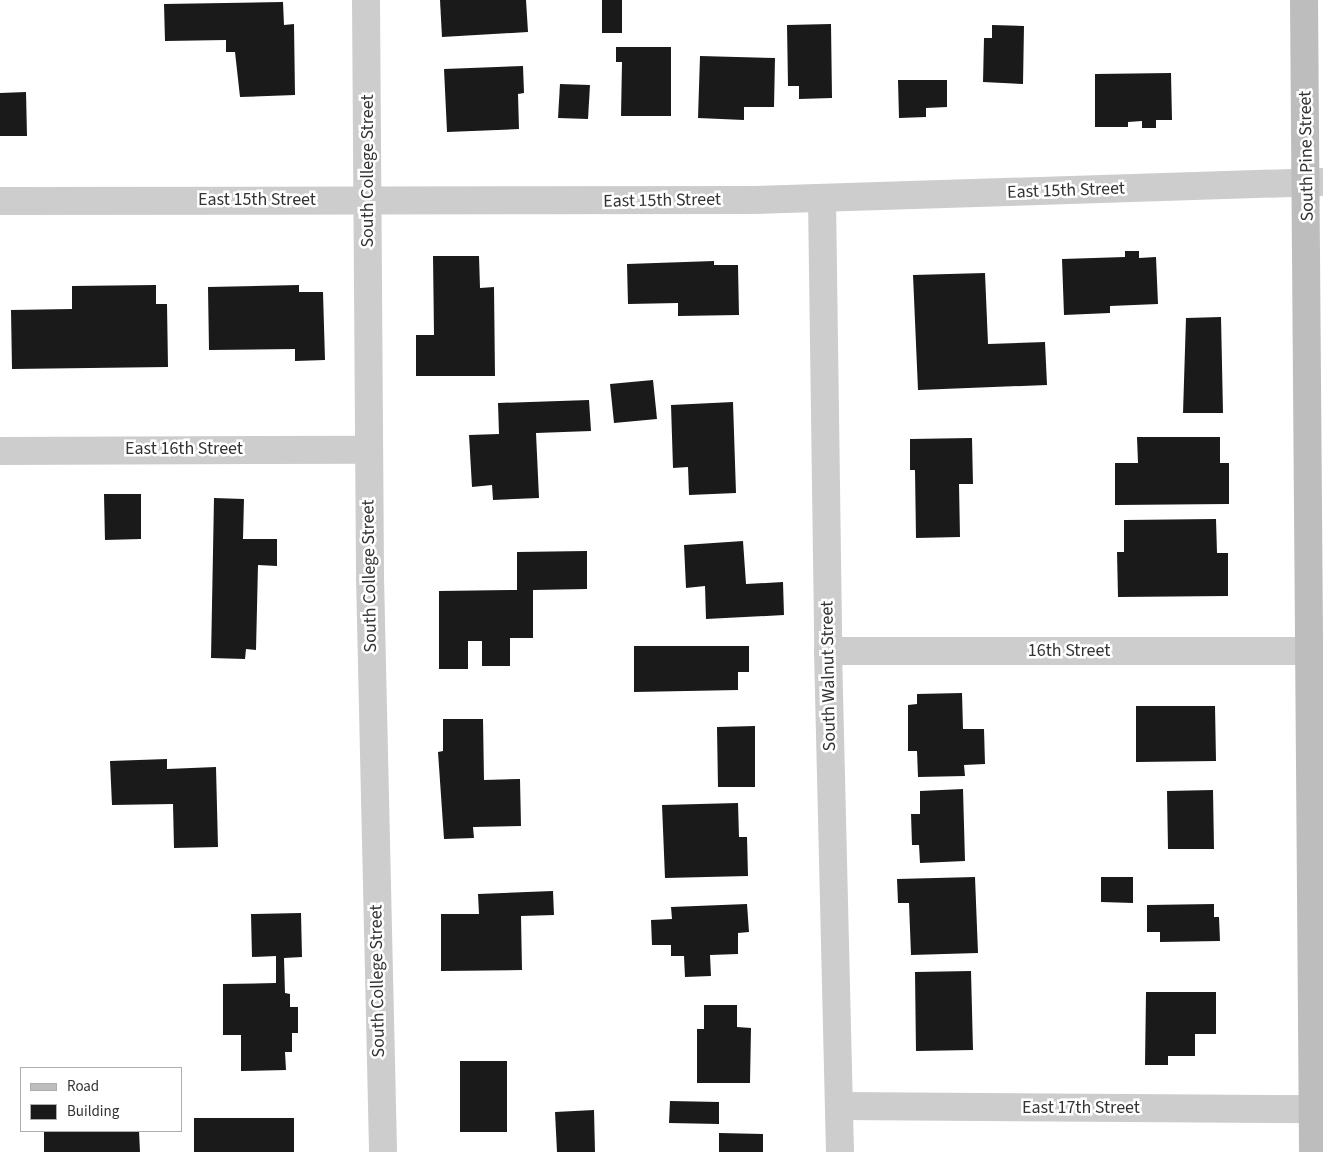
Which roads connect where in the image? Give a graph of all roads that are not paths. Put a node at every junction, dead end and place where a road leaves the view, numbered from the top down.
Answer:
1 (366, 0) edge
2 (1304, 0) edge
3 (1315, 183) edge
4 (368, 199) junction
5 (822, 199) junction
6 (0, 202) edge
7 (368, 450) junction
8 (0, 451) edge
9 (828, 651) junction
10 (1317, 651) edge
11 (840, 1106) junction
12 (1318, 1109) edge
13 (383, 1152) edge
14 (840, 1152) edge
15 (1313, 1152) edge

1 - 4 street, South College Street
2 - 3 street, South Pine Street
3 - 5 street, East 15th Street
3 - 10 street, South Pine Street
4 - 5 street, East 15th Street
4 - 6 street, East 15th Street
4 - 7 street, South College Street
5 - 9 street, South Walnut Street
7 - 8 street, East 16th Street
7 - 13 street, South College Street
9 - 10 street, 16th Street
9 - 11 street, South Walnut Street
10 - 12 street, South Pine Street
11 - 12 street, East 17th Street
11 - 14 street, South Walnut Street
12 - 15 street, South Pine Street

